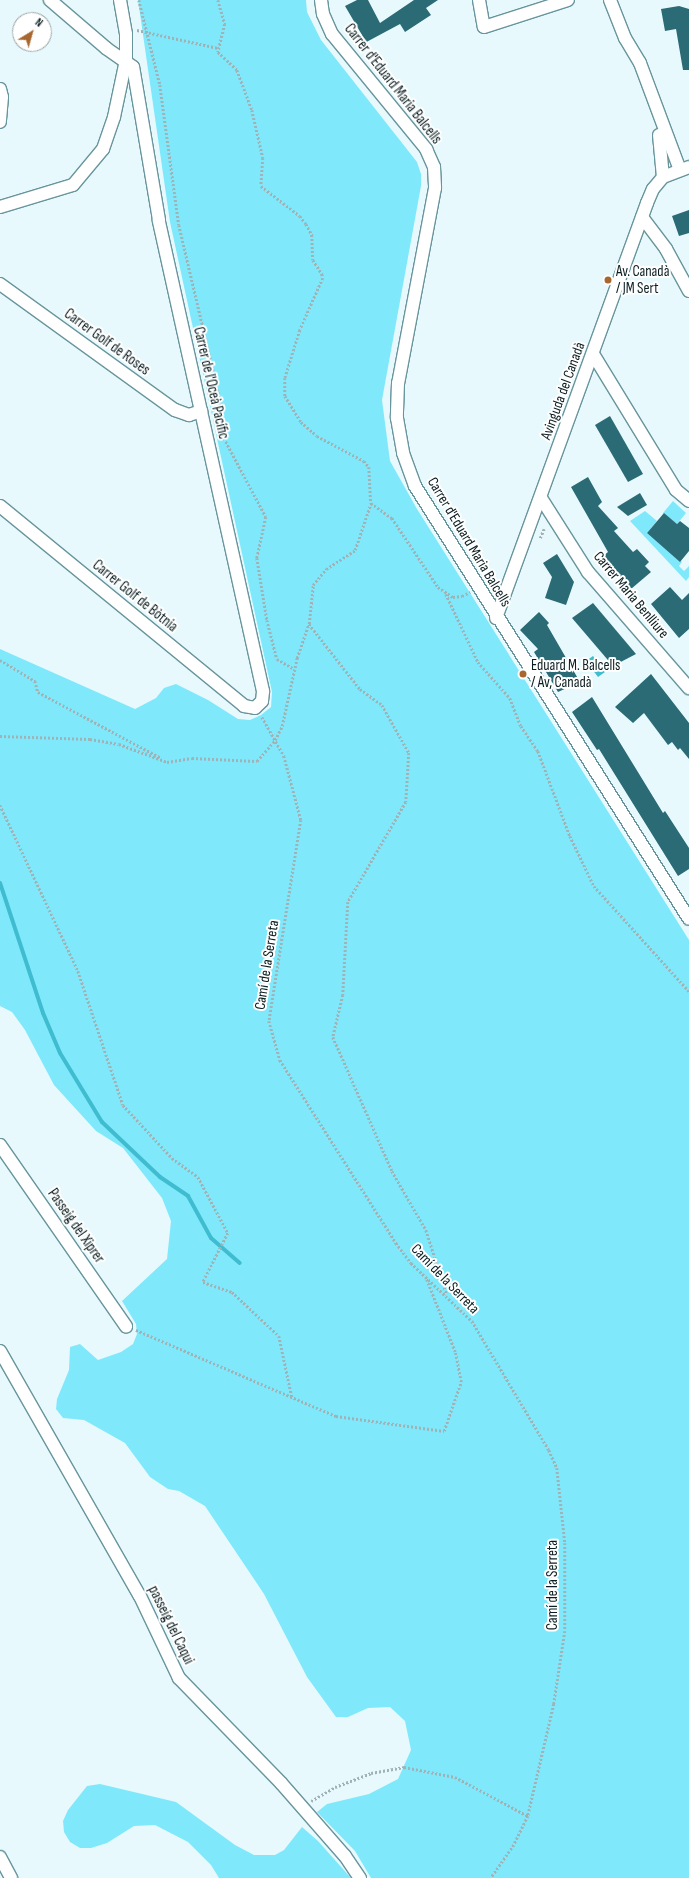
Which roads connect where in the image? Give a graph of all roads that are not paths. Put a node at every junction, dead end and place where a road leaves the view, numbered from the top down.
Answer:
1 (50, 0) edge
2 (120, 0) edge
3 (321, 0) edge
4 (479, 0) edge
5 (568, 0) edge
6 (610, 0) edge
7 (625, 38) junction
8 (126, 60) junction
9 (0, 89) edge
10 (0, 122) edge
11 (684, 169) edge
12 (663, 177) junction
13 (0, 207) edge
14 (642, 217) junction
15 (0, 284) edge
16 (688, 289) edge
17 (593, 354) junction
18 (201, 411) junction
19 (541, 498) junction
20 (689, 501) edge
21 (0, 506) edge
22 (496, 618) junction
23 (689, 688) edge
24 (254, 708) joint
25 (689, 919) edge
26 (0, 1145) edge
27 (126, 1326) road end
28 (0, 1351) edge
29 (0, 1857) edge
30 (11, 1878) edge
31 (360, 1878) edge

1 - 8 street
2 - 8 street
3 - 22 street, Carrer d'Eduard Maria Balcells
4 - 5 street
6 - 7 street
7 - 11 street
7 - 12 street
8 - 13 street
8 - 18 street, Carrer de l'Oceà Pacífic
9 - 10 street
11 - 12 street
12 - 14 street, Avinguda del Canadà
14 - 16 street
14 - 17 street, Avinguda del Canadà
15 - 18 street, Carrer Golf de Roses
17 - 19 street, Avinguda del Canadà
17 - 20 street
18 - 24 street, Carrer de l'Oceà Pacífic
19 - 22 street, Avinguda del Canadà
19 - 23 street, Carrer Maria Benlliure
21 - 24 street, Carrer Golf de Bòtnia
22 - 25 street, Carrer d'Eduard Maria Balcells
26 - 27 street, Passeig del Xiprer
28 - 31 street, passeig del Caqui
29 - 30 street

